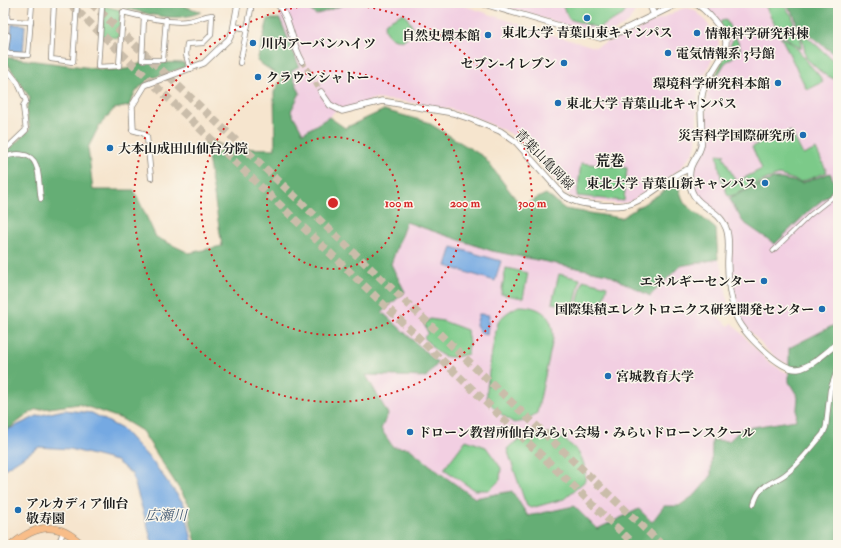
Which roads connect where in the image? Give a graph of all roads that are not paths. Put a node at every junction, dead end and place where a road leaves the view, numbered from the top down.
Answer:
1 (8, 3) edge
2 (32, 3) edge
3 (54, 3) edge
4 (77, 3) edge
5 (97, 3) edge
6 (238, 3) edge
7 (277, 3) edge
8 (481, 3) edge
9 (649, 3) edge
10 (679, 3) edge
11 (694, 3) edge
12 (252, 9) dead end
13 (654, 15) junction
14 (144, 17) junction
15 (166, 19) junction
16 (31, 22) junction
17 (234, 26) junction
18 (247, 29) junction
19 (3, 33) edge
20 (302, 61) tunnel mouth
21 (240, 63) dead end
22 (3, 64) edge
23 (190, 69) junction
24 (5, 72) edge
25 (321, 92) tunnel mouth
26 (132, 129) joint
27 (3, 152) edge
28 (3, 158) edge
29 (690, 169) junction
30 (151, 178) dead end
31 (838, 194) edge
32 (41, 200) dead end
33 (773, 251) dead end
34 (838, 343) edge
35 (838, 368) edge
36 (754, 504) dead end
37 (63, 531) junction
38 (12, 545) edge
39 (57, 545) edge
40 (82, 545) edge

1 - 16 street
2 - 16 street
3 - 4 street
5 - 14 street
6 - 17 street
7 - 20 street
8 - 13 street
9 - 13 street
10 - 13 street
11 - 29 street
12 - 18 street
14 - 15 street
14 - 15 street
15 - 23 street
16 - 19 street
17 - 18 street
17 - 23 street
18 - 21 street
22 - 24 street
23 - 26 street
24 - 27 street
25 - 29 street, 青葉山亀岡線
26 - 30 street
28 - 32 street
29 - 34 street
31 - 33 street
35 - 36 street
37 - 38 main road
37 - 39 street
37 - 40 main road

